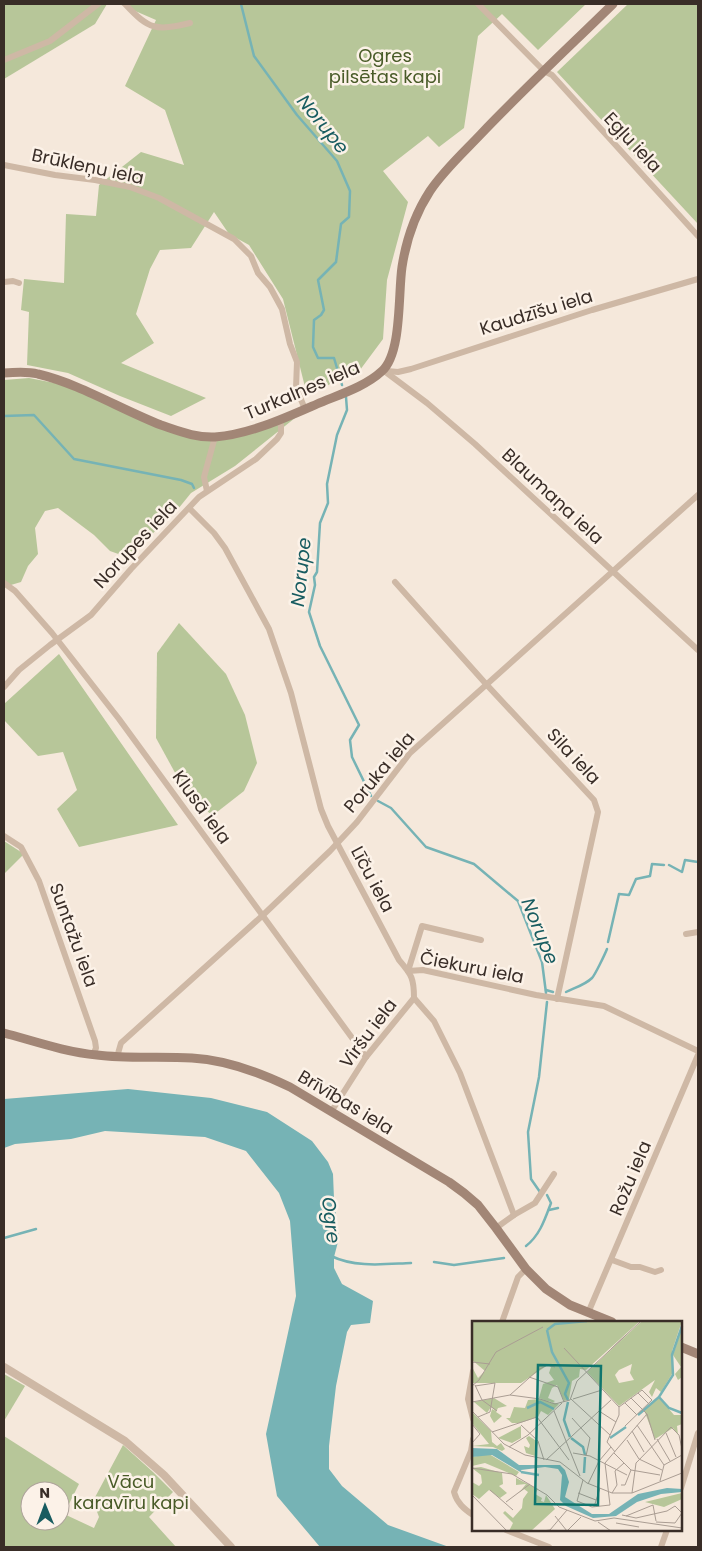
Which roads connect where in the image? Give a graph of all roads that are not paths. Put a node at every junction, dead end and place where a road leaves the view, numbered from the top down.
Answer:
1 (98, 4) edge
2 (125, 4) edge
3 (478, 4) edge
4 (613, 4) edge
5 (190, 23) dead end
6 (4, 60) edge
7 (544, 71) junction
8 (4, 165) edge
9 (698, 236) edge
10 (698, 279) edge
11 (4, 282) edge
12 (19, 283) dead end
13 (383, 370) junction
14 (4, 373) edge
15 (305, 409) junction
16 (278, 420) junction
17 (215, 437) junction
18 (207, 491) junction
19 (698, 495) edge
20 (695, 502) edge
21 (189, 508) junction
22 (611, 572) junction
23 (395, 582) dead end
24 (4, 583) edge
25 (58, 640) junction
26 (698, 650) edge
27 (486, 684) junction
28 (4, 687) edge
29 (4, 836) edge
30 (336, 844) junction
31 (262, 916) junction
32 (698, 932) edge
33 (686, 934) dead end
34 (481, 940) dead end
35 (408, 970) junction
36 (414, 998) junction
37 (557, 999) junction
38 (4, 1033) edge
39 (698, 1053) edge
40 (93, 1055) junction
41 (117, 1057) junction
42 (366, 1057) junction
43 (331, 1112) junction
44 (554, 1174) dead end
45 (514, 1215) junction
46 (496, 1228) junction
47 (612, 1260) junction
48 (526, 1269) junction
49 (662, 1270) dead end
50 (588, 1313) junction
51 (502, 1321) edge
52 (609, 1321) edge
53 (682, 1347) edge
54 (698, 1354) edge
55 (4, 1367) edge
56 (472, 1377) edge
57 (472, 1413) edge
58 (698, 1433) edge
59 (472, 1445) edge
60 (682, 1485) edge
61 (472, 1514) edge
62 (509, 1531) edge
63 (667, 1531) edge
64 (231, 1547) edge
65 (549, 1547) edge
66 (661, 1547) edge

1 - 6 street
2 - 5 street
3 - 7 street, Egļu iela
4 - 7 main road, Turkalnes iela
7 - 9 street, Egļu iela
7 - 13 main road, Turkalnes iela
8 - 15 street, Brūkleņu iela
10 - 13 street, Kaudzīšu iela
11 - 12 street
13 - 15 main road, Turkalnes iela
13 - 22 street, Blaumaņa iela
14 - 17 main road, Turkalnes iela
15 - 16 main road, Turkalnes iela
16 - 17 main road, Turkalnes iela
16 - 18 street, Norupes iela
17 - 18 street
18 - 21 street, Norupes iela
19 - 20 street, Poruka iela
20 - 22 street, Poruka iela
21 - 25 street, Norupes iela
21 - 30 street, Līču iela
22 - 26 street, Blaumaņa iela
22 - 27 street, Poruka iela
23 - 27 street, Sila iela
24 - 25 street, Klusā iela
25 - 28 street, Norupes iela
25 - 31 street, Klusā iela
27 - 30 street, Poruka iela
27 - 37 street, Sila iela
29 - 40 street, Suntažu iela
30 - 31 street, Poruka iela
30 - 35 street, Līču iela
31 - 41 street, Poruka iela
31 - 42 street, Klusā iela
32 - 33 street
34 - 35 street
35 - 36 street, Līču iela
35 - 37 street, Čiekuru iela
36 - 42 street, Viršu iela
36 - 45 street
37 - 39 street, Čiekuru iela
38 - 40 main road, Brīvības iela
39 - 47 street, Rožu iela
40 - 41 main road, Brīvības iela
41 - 43 main road, Brīvības iela
42 - 43 street, Viršu iela
43 - 46 main road, Brīvības iela
44 - 45 street
45 - 46 street
46 - 48 main road, Brīvības iela
47 - 49 street
47 - 50 street, Rožu iela
48 - 50 main road, Brīvības iela
48 - 51 street
50 - 52 main road, Brīvības iela
53 - 54 main road
55 - 64 street
56 - 57 street
58 - 60 street
59 - 61 street
62 - 65 street
63 - 66 street

